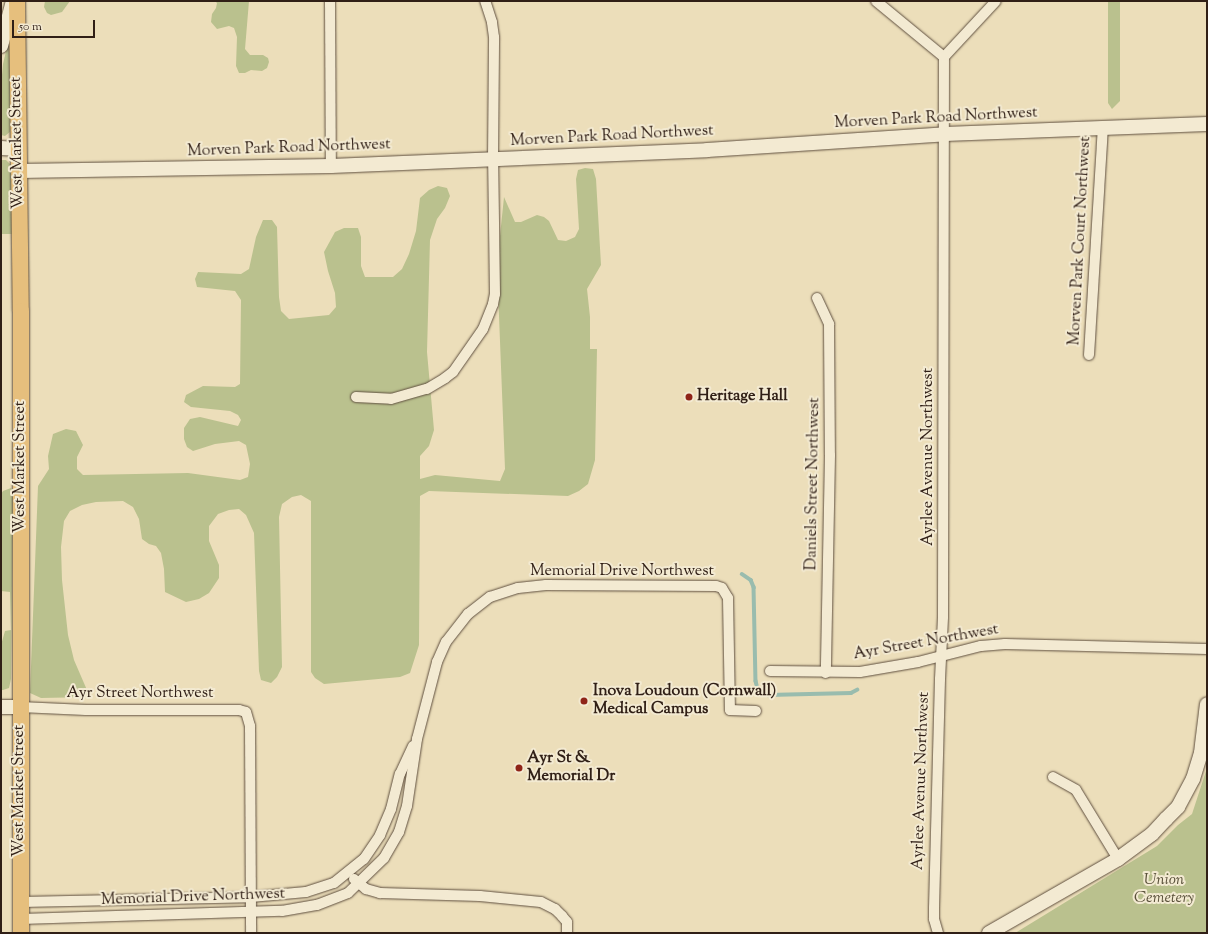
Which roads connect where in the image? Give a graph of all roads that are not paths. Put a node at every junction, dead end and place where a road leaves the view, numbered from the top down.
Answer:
1 (13, 1) edge
2 (17, 1) edge
3 (330, 1) edge
4 (485, 1) edge
5 (876, 1) edge
6 (996, 1) edge
7 (1, 46) edge
8 (944, 57) junction
9 (1207, 124) edge
10 (1103, 129) junction
11 (945, 134) junction
12 (1, 148) edge
13 (18, 149) junction
14 (493, 159) junction
15 (331, 166) junction
16 (19, 171) junction
17 (816, 298) dead end
18 (1089, 355) dead end
19 (356, 397) dead end
20 (1207, 649) edge
21 (941, 655) junction
22 (770, 671) dead end
23 (826, 673) junction
24 (1207, 704) edge
25 (1, 707) edge
26 (20, 707) junction
27 (756, 711) dead end
28 (417, 739) junction
29 (1053, 777) dead end
30 (1118, 859) junction
31 (347, 873) junction
32 (359, 883) junction
33 (251, 897) junction
34 (134, 899) junction
35 (21, 902) junction
36 (251, 913) junction
37 (135, 916) junction
38 (21, 926) edge
39 (251, 933) edge
40 (568, 933) edge
41 (938, 933) edge
42 (989, 933) edge

1 - 7 street
2 - 13 main road, West Market Street
3 - 15 street
4 - 14 street
5 - 8 street
6 - 8 street
8 - 11 street, Ayrlee Avenue Northwest
9 - 10 street, Morven Park Road Northwest
10 - 11 street, Morven Park Road Northwest
10 - 18 street, Morven Park Court Northwest
11 - 14 street, Morven Park Road Northwest
11 - 21 street, Ayrlee Avenue Northwest
12 - 13 street
13 - 16 main road, West Market Street
14 - 15 street, Morven Park Road Northwest
14 - 19 street
15 - 16 street, Morven Park Road Northwest
16 - 26 main road, West Market Street
17 - 23 street, Daniels Street Northwest
20 - 21 street, Ayr Street Northwest
21 - 23 street, Ayr Street Northwest
21 - 41 street, Ayrlee Avenue Northwest
22 - 23 street, Ayr Street Northwest
24 - 30 street
25 - 26 street
26 - 33 street, Ayr Street Northwest
26 - 35 main road, West Market Street
27 - 28 street, Memorial Drive Northwest
28 - 31 street, Memorial Drive Northwest
28 - 32 street, Memorial Drive Northwest
29 - 30 street
30 - 42 street
31 - 32 street
31 - 33 street, Memorial Drive Northwest
32 - 36 street, Memorial Drive Northwest
32 - 40 street
33 - 34 street, Memorial Drive Northwest
33 - 36 street
34 - 35 street, Memorial Drive Northwest
34 - 37 street
35 - 38 main road, West Market Street
36 - 37 street, Memorial Drive Northwest
36 - 39 street
37 - 38 street, Memorial Drive Northwest

